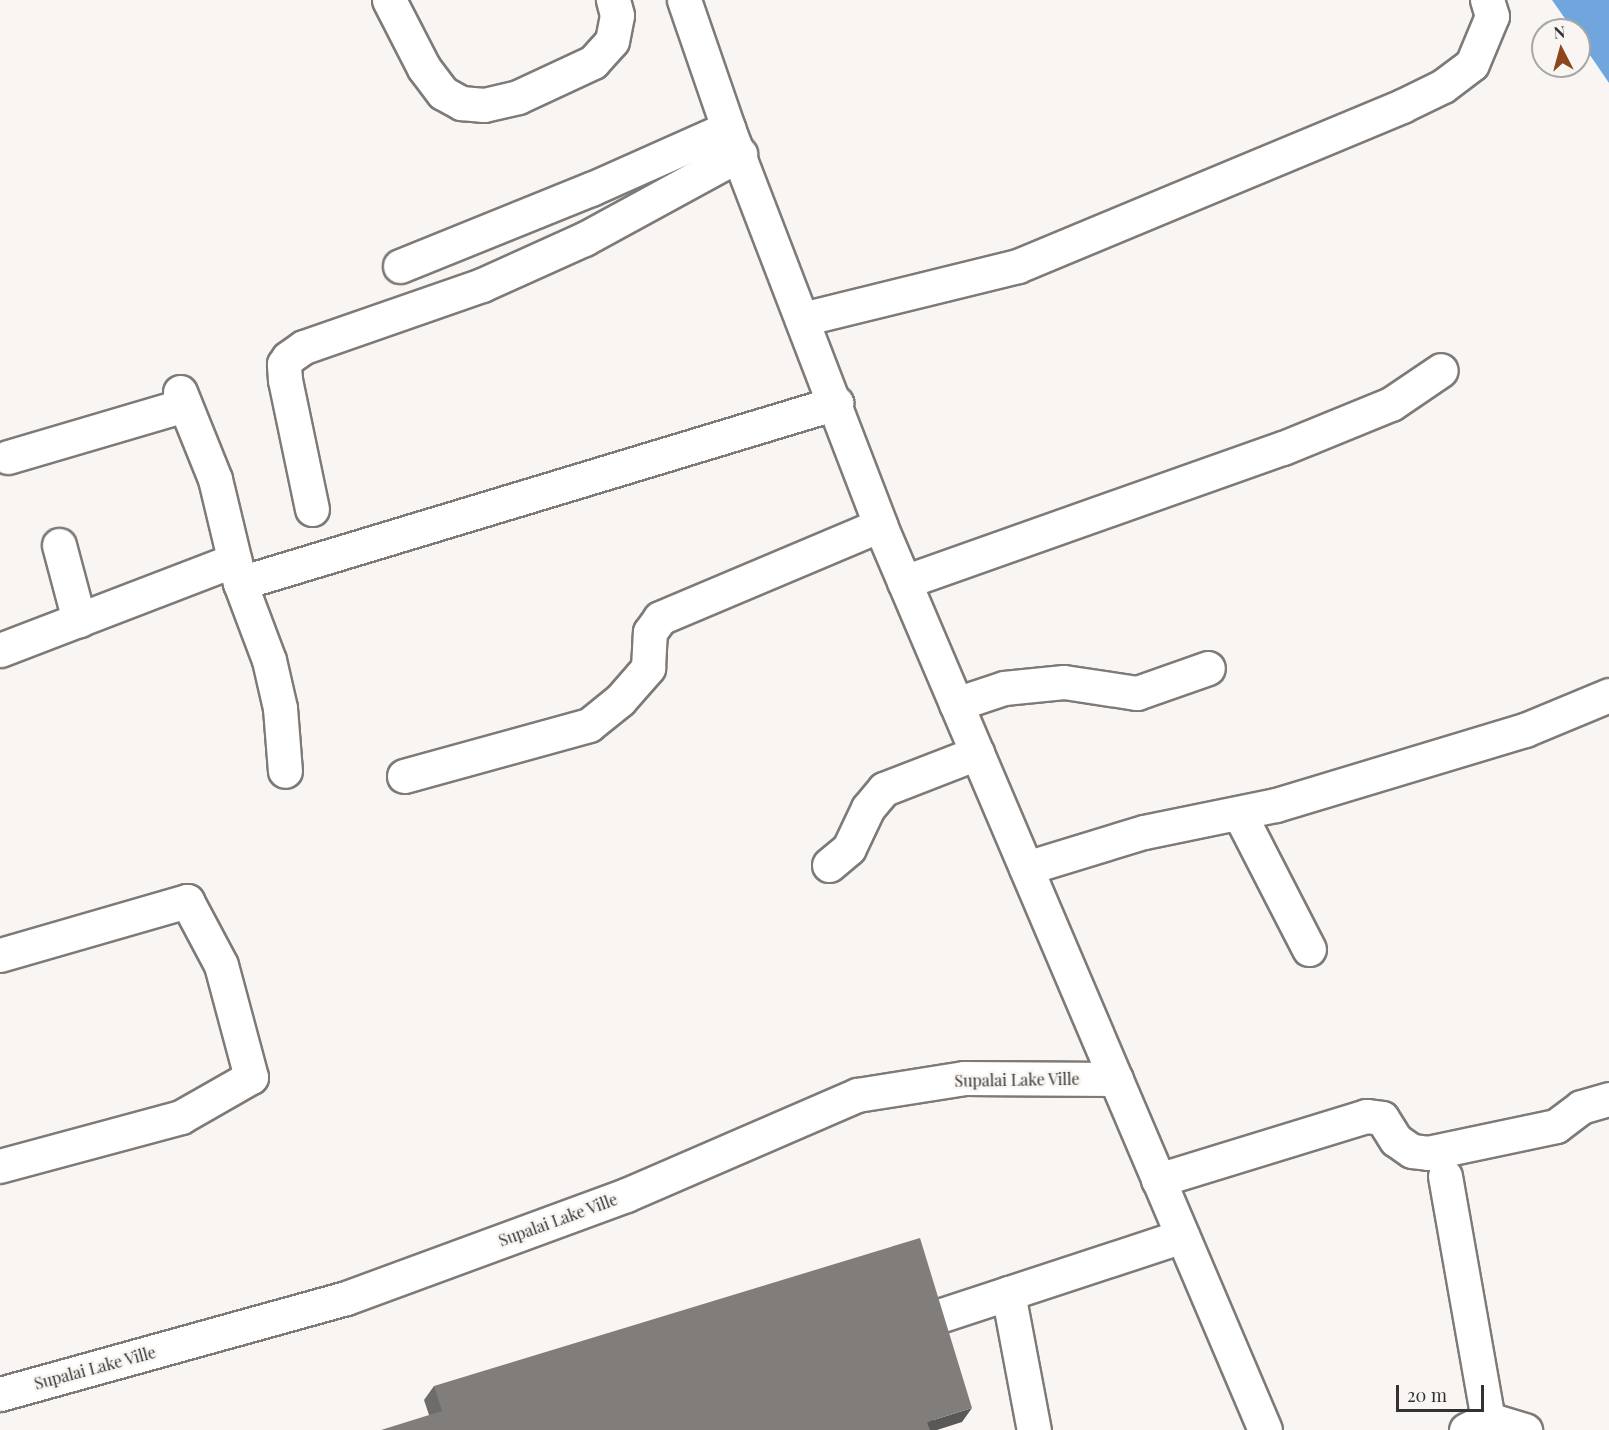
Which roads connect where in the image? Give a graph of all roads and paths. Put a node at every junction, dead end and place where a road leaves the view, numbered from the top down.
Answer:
1 (389, 0) edge
2 (613, 0) edge
3 (1487, 0) edge
4 (688, 10) edge
5 (734, 141) junction
6 (400, 266) dead end
7 (802, 319) junction
8 (1442, 370) dead end
9 (836, 403) junction
10 (8, 457) dead end
11 (312, 509) dead end
12 (880, 525) junction
13 (58, 545) dead end
14 (237, 571) junction
15 (904, 582) junction
16 (79, 620) junction
17 (0, 650) edge
18 (1208, 668) dead end
19 (1609, 695) edge
20 (956, 704) junction
21 (977, 753) junction
22 (285, 771) dead end
23 (404, 776) dead end
24 (1239, 813) junction
25 (829, 865) dead end
26 (1026, 868) junction
27 (1310, 949) dead end
28 (0, 955) edge
29 (1116, 1079) junction
30 (1609, 1099) edge
31 (0, 1166) edge
32 (1444, 1176) dead end
33 (1158, 1180) junction
34 (1182, 1236) junction
35 (1008, 1293) junction
36 (942, 1315) edge
37 (0, 1394) edge
38 (1477, 1425) edge
39 (1034, 1430) edge
40 (1264, 1430) edge
41 (1525, 1430) edge

1 - 2 street
3 - 7 street
4 - 5 street
5 - 6 street
5 - 7 street
5 - 11 street
7 - 9 street
8 - 15 street
9 - 12 street
9 - 14 street
10 - 14 street
12 - 15 street
12 - 23 street
13 - 16 street
14 - 16 street
14 - 22 street
15 - 20 street
16 - 17 street
18 - 20 street
19 - 24 street
20 - 21 street
21 - 25 street
21 - 26 street
24 - 26 street
24 - 27 street
26 - 29 street
28 - 31 street
29 - 33 street
29 - 37 street, Supalai Lake Ville
30 - 33 street
32 - 38 street
33 - 34 street
34 - 35 street
34 - 40 street
35 - 36 street
35 - 39 street
38 - 41 street

